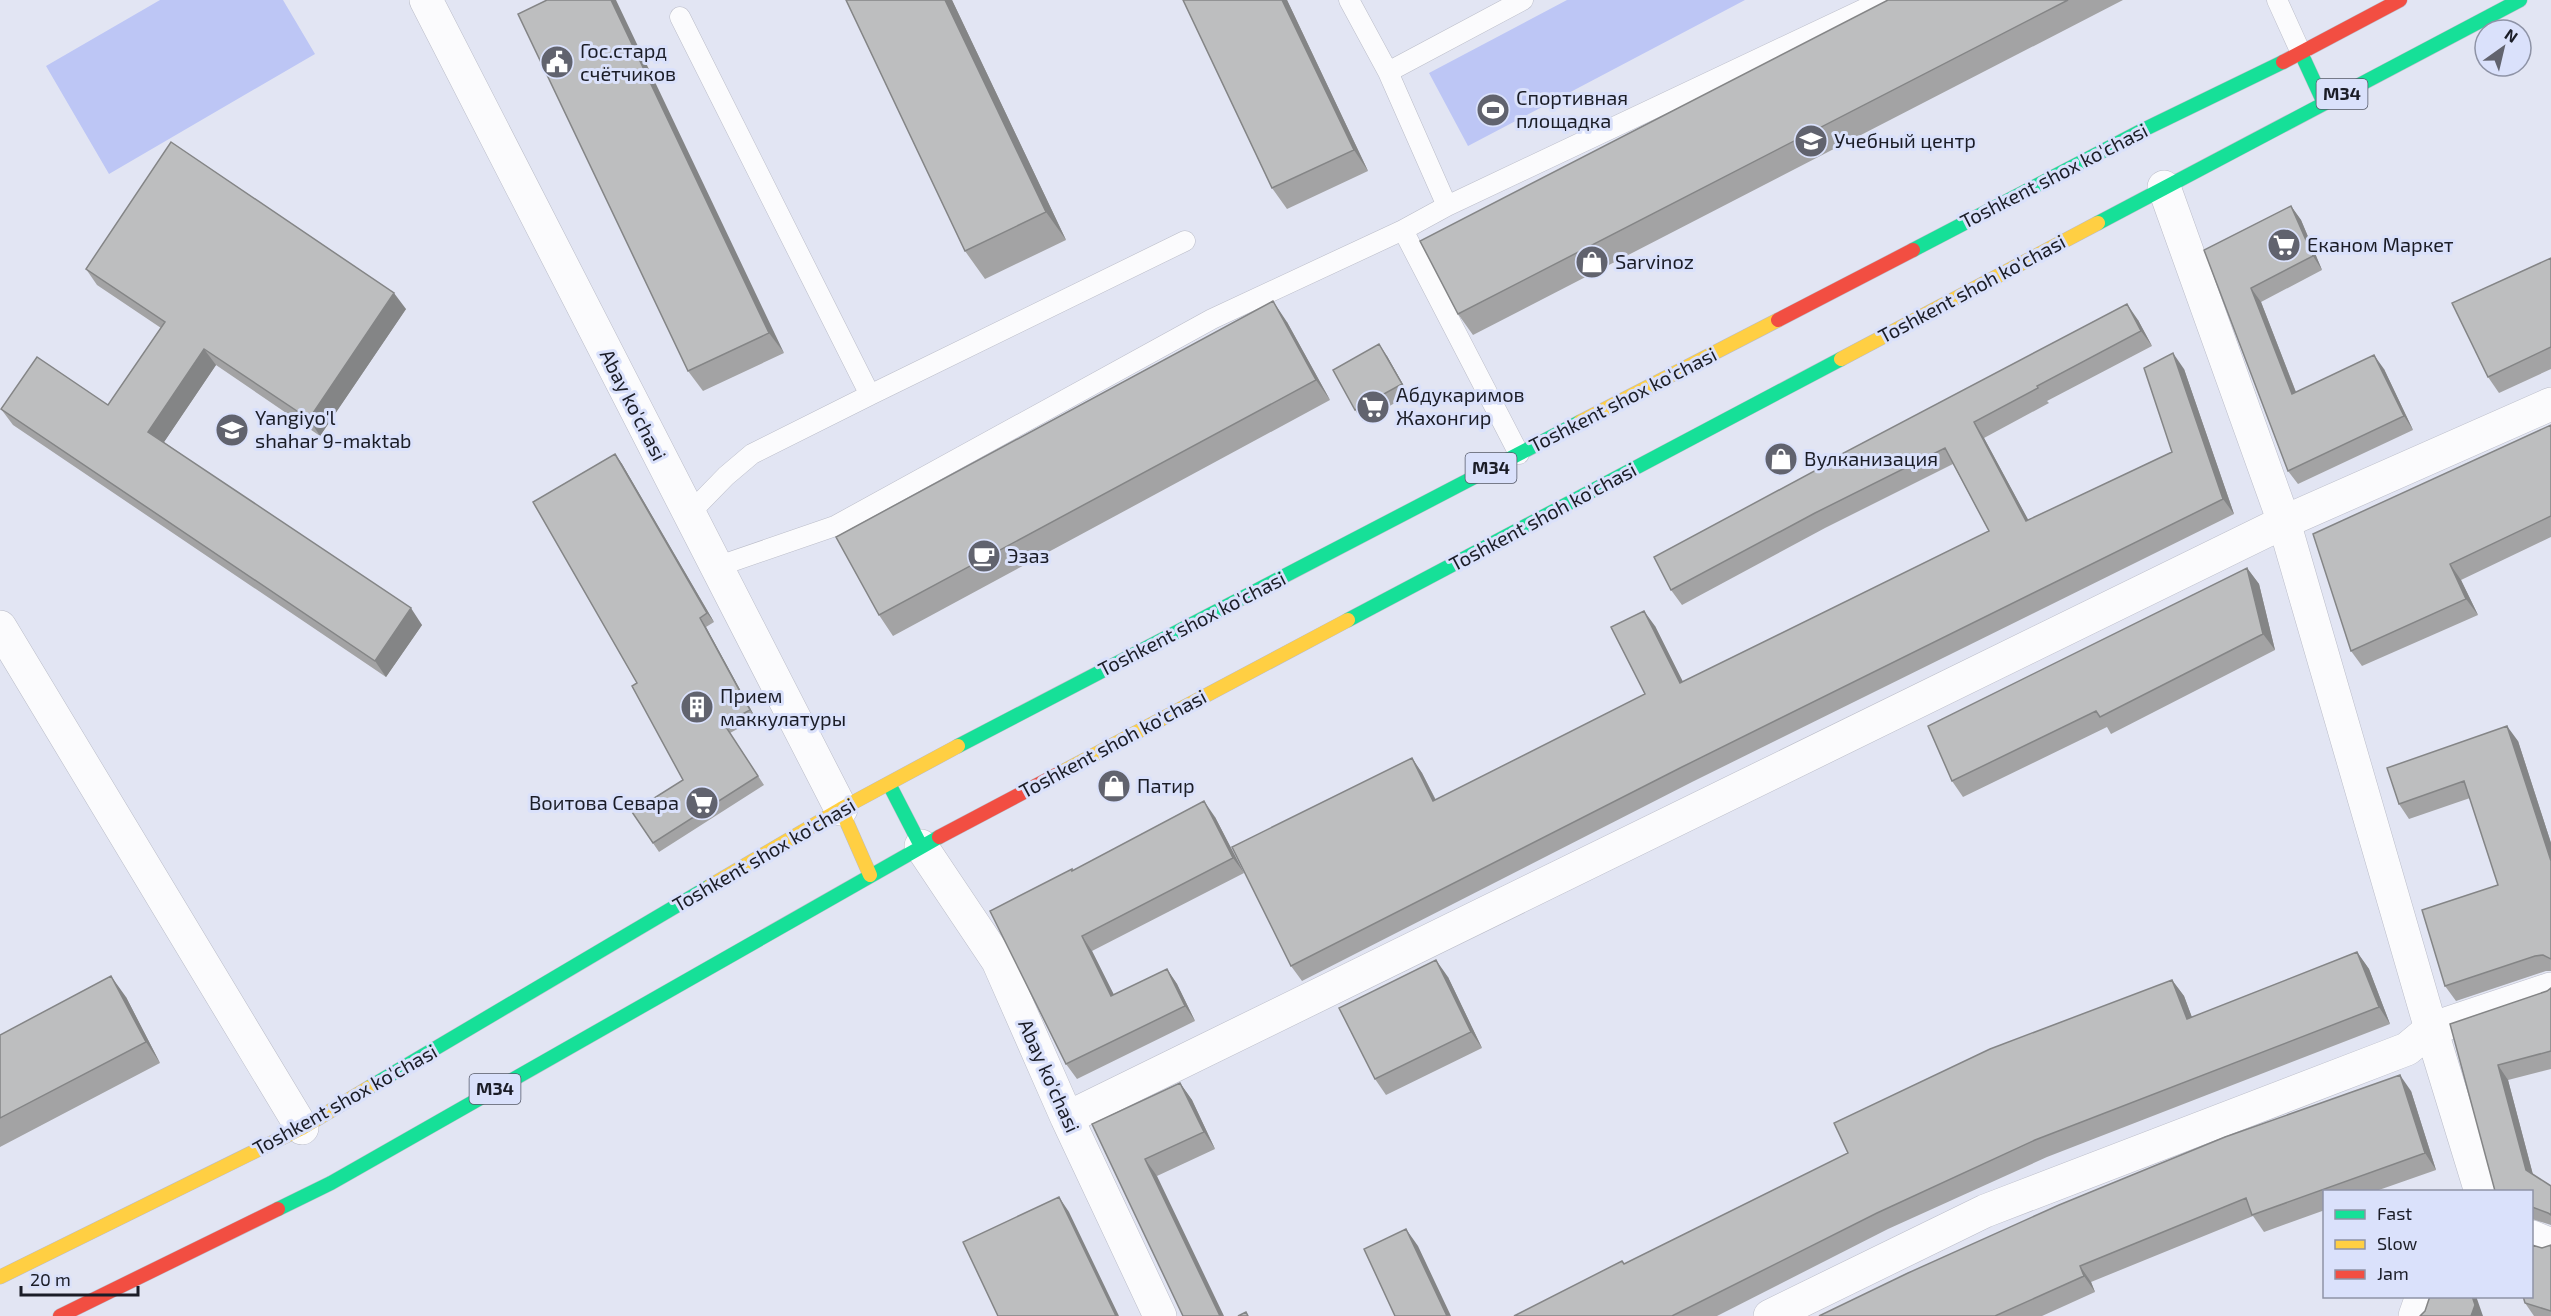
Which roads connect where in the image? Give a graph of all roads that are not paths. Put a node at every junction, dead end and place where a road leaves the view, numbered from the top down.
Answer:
1 (426, 0) edge
2 (1349, 0) edge
3 (1523, 0) edge
4 (1883, 0) edge
5 (2277, 0) edge
6 (2400, 0) edge
7 (2520, 0) edge
8 (680, 17) dead end
9 (2301, 53) junction
10 (1388, 72) junction
11 (2324, 103) junction
12 (2164, 188) junction
13 (1447, 206) junction
14 (1403, 230) junction
15 (1185, 241) dead end
16 (870, 395) junction
17 (2551, 404) edge
18 (1519, 454) junction
19 (689, 514) junction
20 (2284, 522) junction
21 (716, 567) junction
22 (0, 627) edge
23 (889, 784) junction
24 (840, 809) junction
25 (921, 846) junction
26 (870, 875) junction
27 (2551, 989) edge
28 (2431, 1029) junction
29 (1067, 1118) junction
30 (302, 1128) junction
31 (2470, 1182) edge
32 (2533, 1237) edge
33 (2551, 1245) edge
34 (0, 1277) edge
35 (2421, 1298) edge
36 (60, 1316) edge
37 (1160, 1316) edge
38 (1770, 1316) edge
39 (2415, 1316) edge

1 - 19 street, Abay ko'chasi
2 - 10 lane
3 - 10 lane
4 - 13 lane
5 - 9 lane
6 - 9 main road, Toshkent shox ko'chasi / M34
7 - 11 main road, M34
8 - 16 lane
9 - 11 main road
9 - 18 main road, Toshkent shox ko'chasi / M34
10 - 13 lane
11 - 12 main road, M34
12 - 20 street
12 - 25 main road, Toshkent shoh ko'chasi / M34
13 - 14 lane
14 - 18 lane
14 - 21 lane
15 - 16 lane
16 - 19 lane
17 - 20 street
18 - 23 main road, Toshkent shox ko'chasi / M34
19 - 21 street, Abay ko'chasi
20 - 28 street
20 - 29 street
21 - 24 street, Abay ko'chasi
22 - 30 street
23 - 24 main road, Toshkent shox ko'chasi / M34
23 - 25 main road
24 - 26 main road
24 - 30 main road, Toshkent shox ko'chasi / M34
25 - 26 main road, M34
25 - 29 street, Abay ko'chasi
26 - 36 main road, M34
27 - 28 street
28 - 31 street
28 - 38 street
29 - 37 street, Abay ko'chasi
30 - 34 main road, Toshkent shox ko'chasi / M34
32 - 33 street
35 - 39 street

